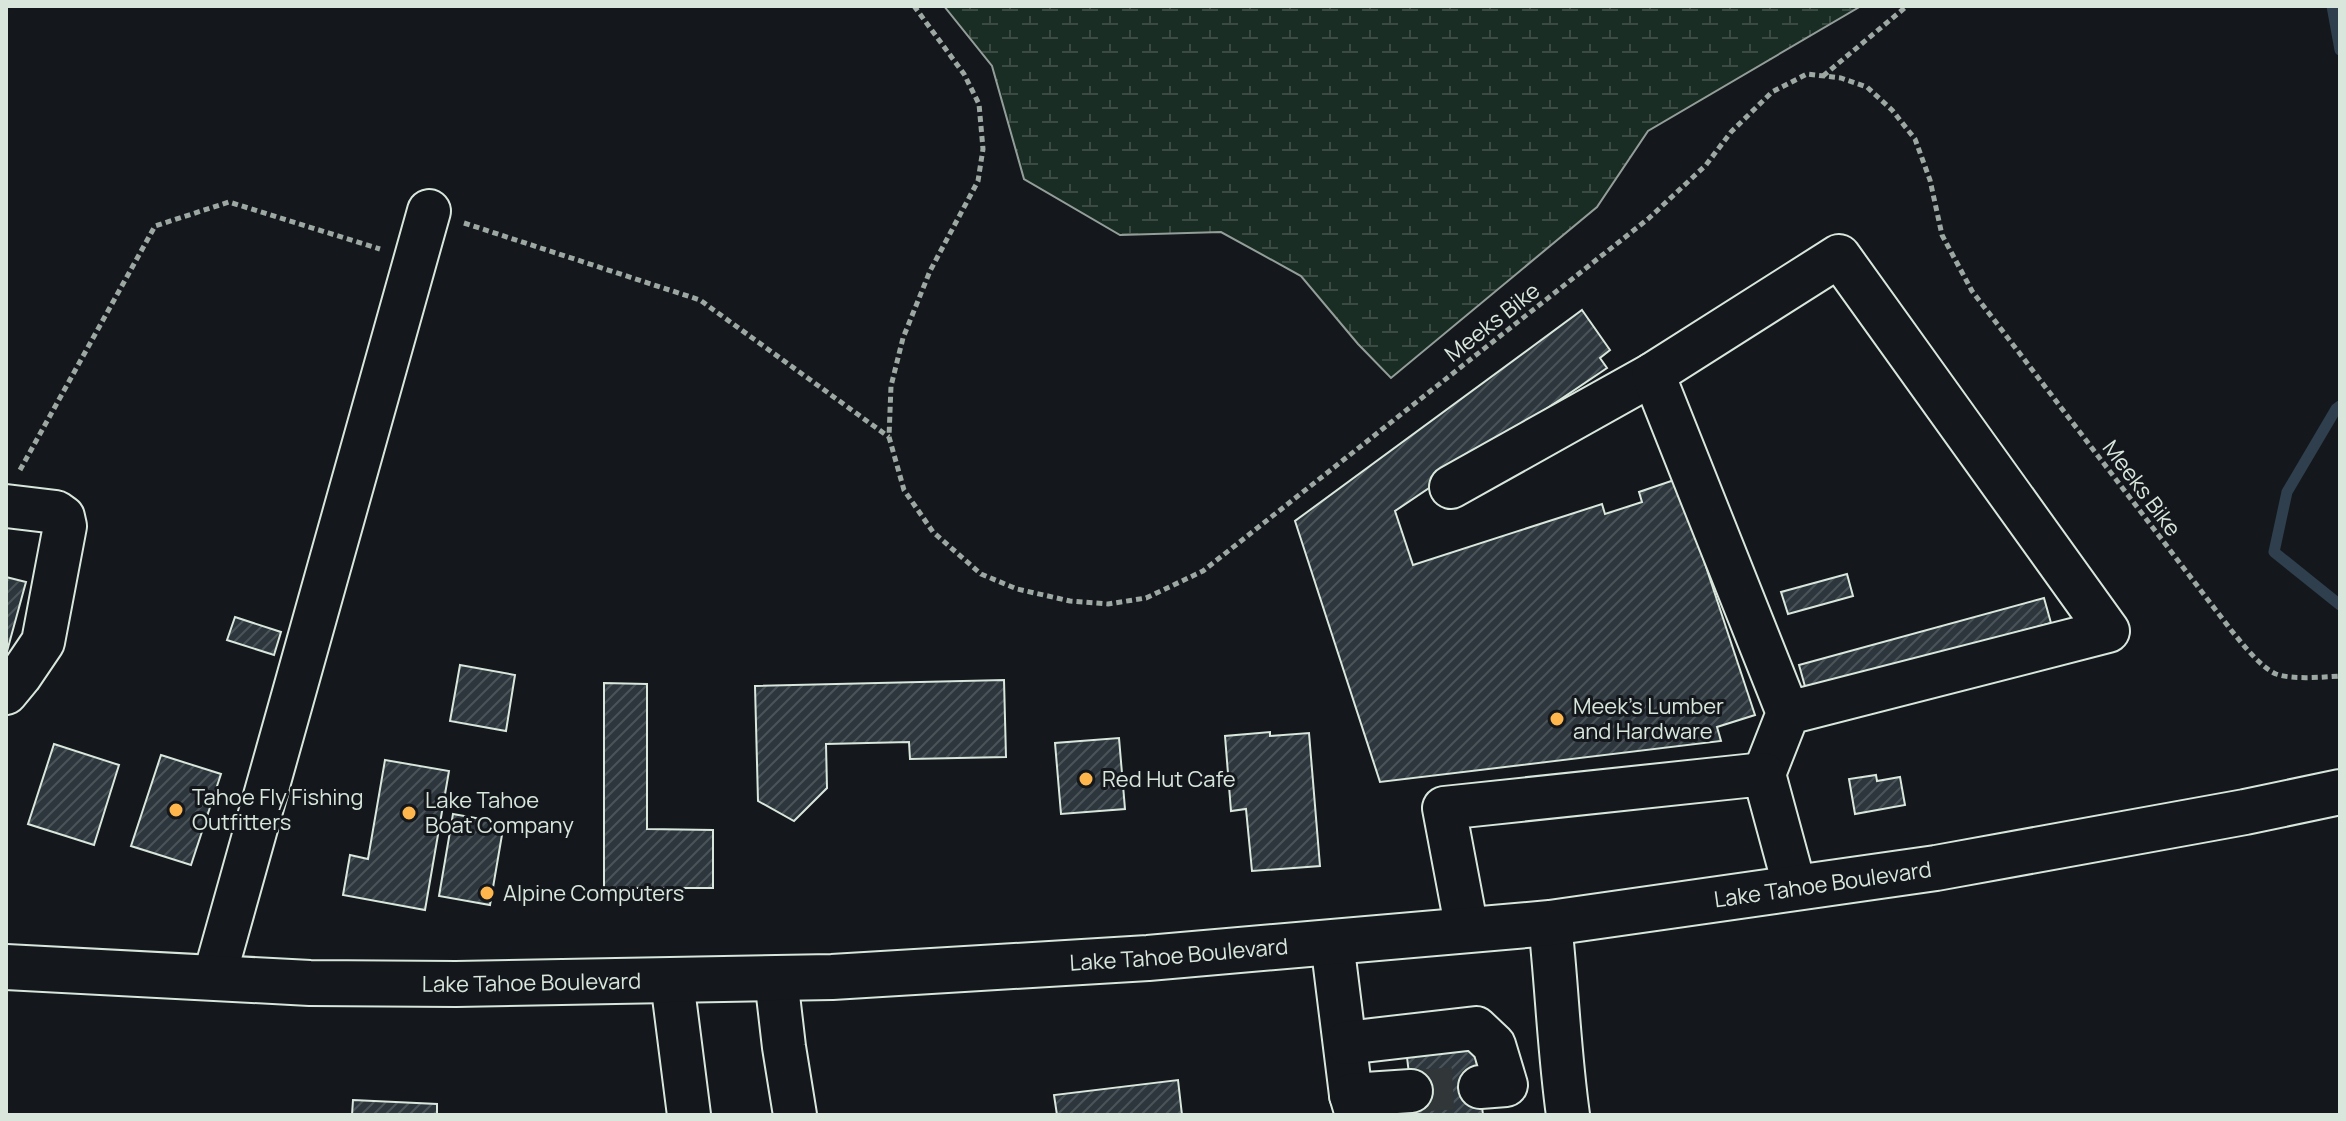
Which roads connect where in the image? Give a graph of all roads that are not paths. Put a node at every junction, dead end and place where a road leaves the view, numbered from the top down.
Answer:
1 (429, 211) dead end
2 (1653, 374) junction
3 (1451, 487) dead end
4 (6, 506) edge
5 (6, 693) edge
6 (1788, 713) junction
7 (1764, 774) junction
8 (2340, 792) edge
9 (1795, 888) junction
10 (1550, 923) junction
11 (1467, 930) junction
12 (1332, 942) junction
13 (6, 967) edge
14 (214, 978) junction
15 (776, 978) junction
16 (672, 981) junction
17 (1346, 1043) junction
18 (1411, 1091) tunnel mouth
19 (1495, 1096) edge
20 (1566, 1097) edge
21 (1354, 1105) edge
22 (689, 1115) edge
23 (795, 1115) edge

1 - 14 street
2 - 3 street
2 - 6 street
2 - 6 street
4 - 5 street
6 - 7 street
7 - 9 street
7 - 11 street
8 - 9 highway, Lake Tahoe Boulevard
9 - 10 highway, Lake Tahoe Boulevard
10 - 11 highway, Lake Tahoe Boulevard
10 - 20 street
11 - 12 highway, Lake Tahoe Boulevard
12 - 15 highway, Lake Tahoe Boulevard
12 - 17 street
13 - 14 highway, Lake Tahoe Boulevard
14 - 16 highway, Lake Tahoe Boulevard
15 - 16 highway, Lake Tahoe Boulevard
15 - 23 street
16 - 22 street
17 - 19 street
17 - 21 street
18 - 21 street
19 - 20 street

